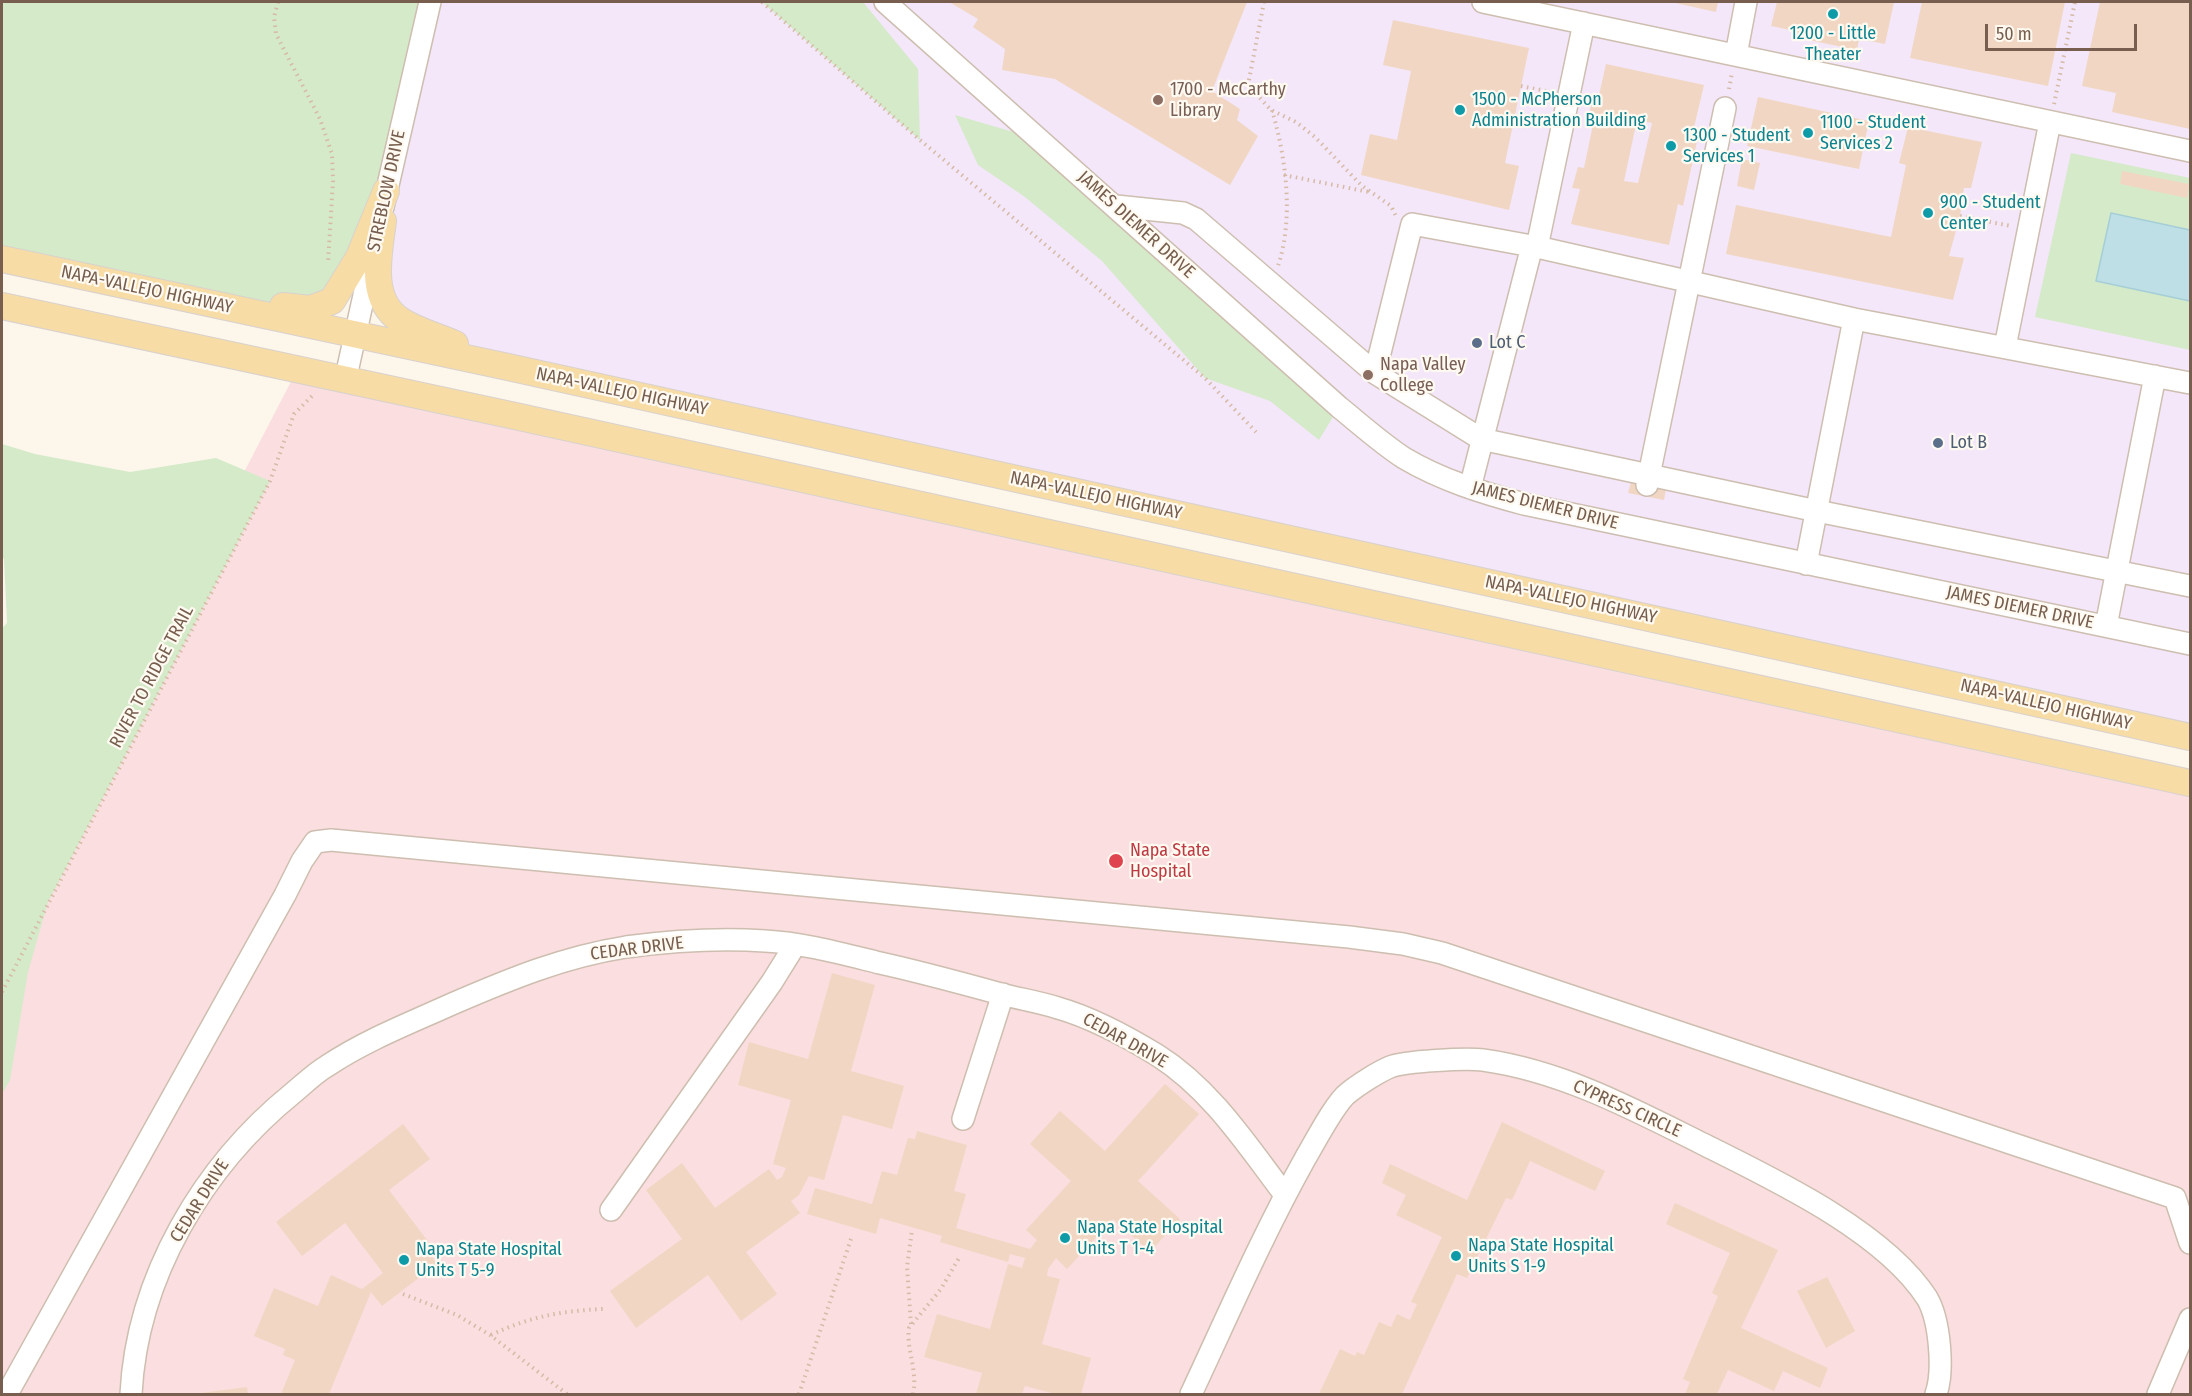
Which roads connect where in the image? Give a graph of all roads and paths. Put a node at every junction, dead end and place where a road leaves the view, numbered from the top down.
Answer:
1 (278, 2) edge
2 (430, 2) edge
3 (762, 2) edge
4 (885, 2) edge
5 (1264, 2) edge
6 (1483, 2) edge
7 (1746, 2) edge
8 (2075, 2) edge
9 (1584, 23) junction
10 (1736, 55) junction
11 (1521, 86) dead end
12 (1569, 96) junction
13 (1725, 108) joint
14 (1271, 110) junction
15 (2050, 122) junction
16 (2190, 151) edge
17 (1284, 175) junction
18 (386, 191) junction
19 (1370, 192) junction
20 (1116, 206) junction
21 (1960, 216) dead end
22 (1412, 224) junction
23 (2029, 230) junction
24 (1534, 246) junction
25 (2, 259) edge
26 (1690, 281) junction
27 (1269, 282) junction
28 (181, 297) junction
29 (332, 301) junction
30 (2, 306) edge
31 (1854, 320) junction
32 (357, 335) junction
33 (2005, 347) junction
34 (508, 367) junction
35 (1375, 373) junction
36 (321, 376) junction
37 (2155, 376) junction
38 (345, 381) junction
39 (2190, 383) edge
40 (1256, 432) dead end
41 (1481, 440) junction
42 (1648, 480) junction
43 (1470, 488) junction
44 (1817, 511) junction
45 (1806, 564) junction
46 (2117, 571) junction
47 (2190, 586) edge
48 (2106, 626) junction
49 (2190, 644) edge
50 (2190, 737) edge
51 (2190, 783) edge
52 (795, 945) junction
53 (2, 992) edge
54 (1003, 994) junction
55 (963, 1119) dead end
56 (1285, 1195) junction
57 (611, 1210) dead end
58 (912, 1230) dead end
59 (851, 1239) dead end
60 (2190, 1243) edge
61 (959, 1258) dead end
62 (403, 1294) dead end
63 (603, 1309) dead end
64 (2190, 1319) edge
65 (911, 1324) junction
66 (490, 1335) junction
67 (7, 1395) edge
68 (131, 1395) edge
69 (567, 1395) edge
70 (800, 1395) edge
71 (913, 1395) edge
72 (1191, 1395) edge
73 (1936, 1395) edge
74 (2158, 1395) edge

1 - 29 path
2 - 18 street, STREBLOW DRIVE
3 - 40 path
4 - 20 street, JAMES DIEMER DRIVE
5 - 14 path
6 - 9 street
7 - 10 street
8 - 15 path
9 - 10 street
9 - 12 street
10 - 13 path
10 - 15 street
11 - 12 path
12 - 24 street
13 - 26 street
14 - 17 path
14 - 19 path
15 - 16 street
15 - 23 street
17 - 19 path
17 - 27 path
18 - 29 main road
18 - 32 street, STREBLOW DRIVE
18 - 34 main road
19 - 22 path
20 - 27 street
20 - 43 street, JAMES DIEMER DRIVE
21 - 23 path
22 - 24 street
22 - 35 street
23 - 33 street
24 - 26 street
24 - 41 street
25 - 28 main road, NAPA-VALLEJO HIGHWAY
26 - 31 street
26 - 42 street
27 - 35 street
28 - 29 main road
28 - 32 main road, NAPA-VALLEJO HIGHWAY
30 - 36 main road
31 - 33 street
31 - 44 street
32 - 34 main road, NAPA-VALLEJO HIGHWAY
32 - 38 street, STREBLOW DRIVE
33 - 37 street
34 - 50 main road, NAPA-VALLEJO HIGHWAY
35 - 41 street
36 - 38 main road
36 - 53 path, RIVER TO RIDGE TRAIL
37 - 39 street
37 - 46 street
38 - 51 main road
41 - 42 street
41 - 43 street
42 - 44 street
43 - 45 street, JAMES DIEMER DRIVE
44 - 45 street
44 - 46 street
45 - 48 street, JAMES DIEMER DRIVE
46 - 47 street
46 - 48 street
48 - 49 street, JAMES DIEMER DRIVE
52 - 54 street, CEDAR DRIVE
52 - 57 street
52 - 68 street, CEDAR DRIVE
54 - 55 street
54 - 56 street, CEDAR DRIVE
56 - 72 street, CYPRESS CIRCLE
56 - 73 street, CYPRESS CIRCLE
58 - 65 path
59 - 70 path
60 - 67 street
61 - 65 path
62 - 66 path
63 - 66 path
64 - 74 street
65 - 71 path
66 - 69 path

